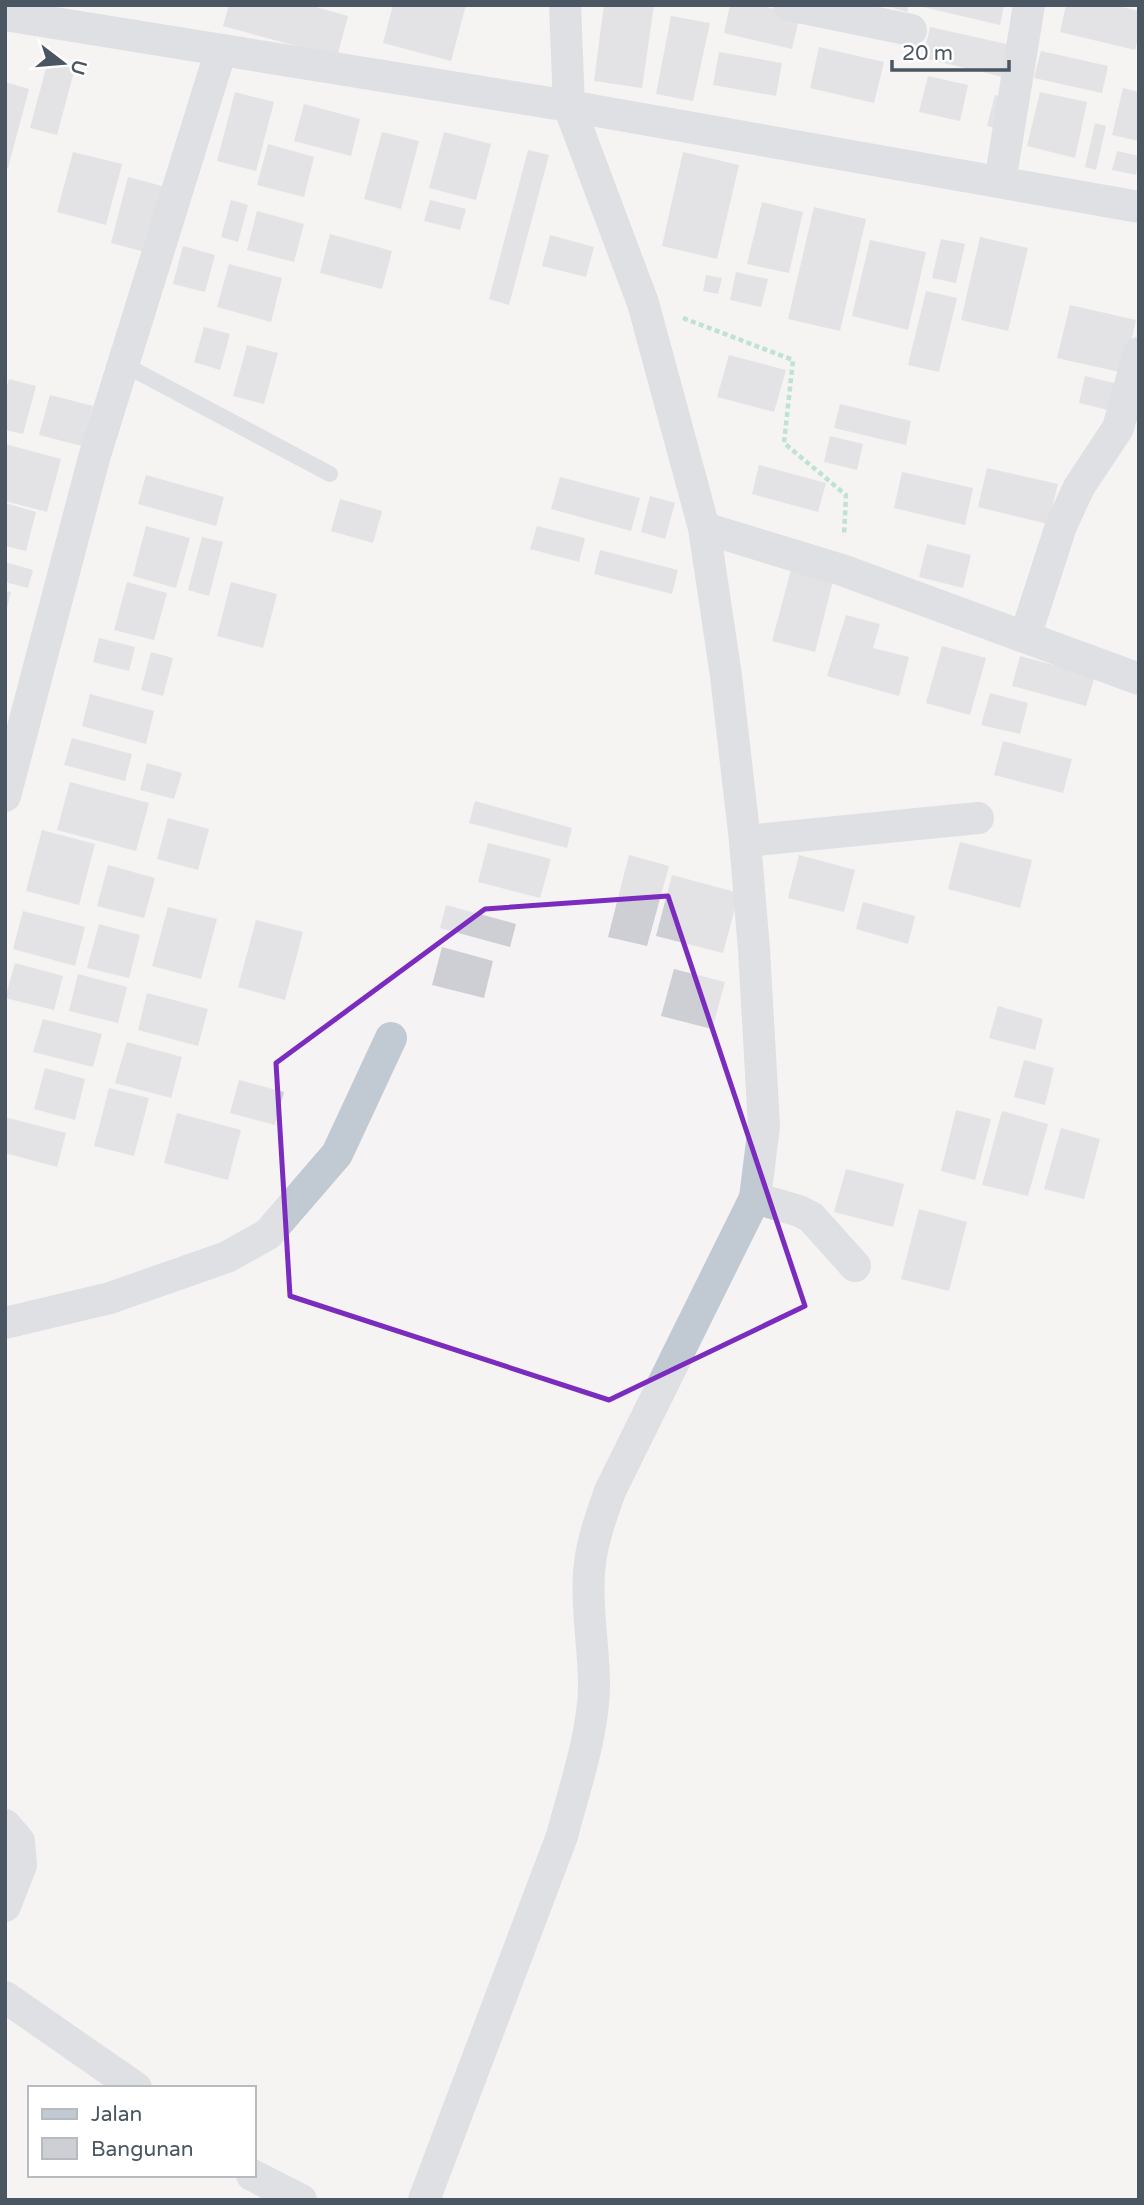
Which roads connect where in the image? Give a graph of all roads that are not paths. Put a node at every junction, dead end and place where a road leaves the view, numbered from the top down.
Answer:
1 (565, 5) edge
2 (789, 5) edge
3 (1029, 5) edge
4 (5, 15) edge
5 (94, 18) edge
6 (911, 30) dead end
7 (221, 50) junction
8 (569, 106) junction
9 (1000, 182) junction
10 (1139, 207) edge
11 (1139, 354) edge
12 (123, 364) junction
13 (330, 474) dead end
14 (704, 528) junction
15 (1025, 637) junction
16 (1139, 679) edge
17 (5, 796) edge
18 (978, 818) dead end
19 (746, 842) junction
20 (391, 1038) dead end
21 (755, 1198) junction
22 (855, 1266) dead end
23 (5, 1323) edge
24 (5, 1825) edge
25 (5, 1906) edge
26 (5, 1997) edge
27 (133, 2086) edge
28 (256, 2177) edge
29 (301, 2200) edge
30 (424, 2200) edge

1 - 8 street
2 - 6 street
3 - 9 street
4 - 5 street
5 - 7 street
7 - 8 street
7 - 12 street
8 - 9 street
8 - 14 street
9 - 10 street
11 - 15 street
12 - 13 lane
12 - 17 street
14 - 15 street
14 - 19 street
15 - 16 street
18 - 19 street
19 - 21 street
20 - 23 street
21 - 22 street
21 - 30 street
24 - 25 street
26 - 27 street
28 - 29 street

